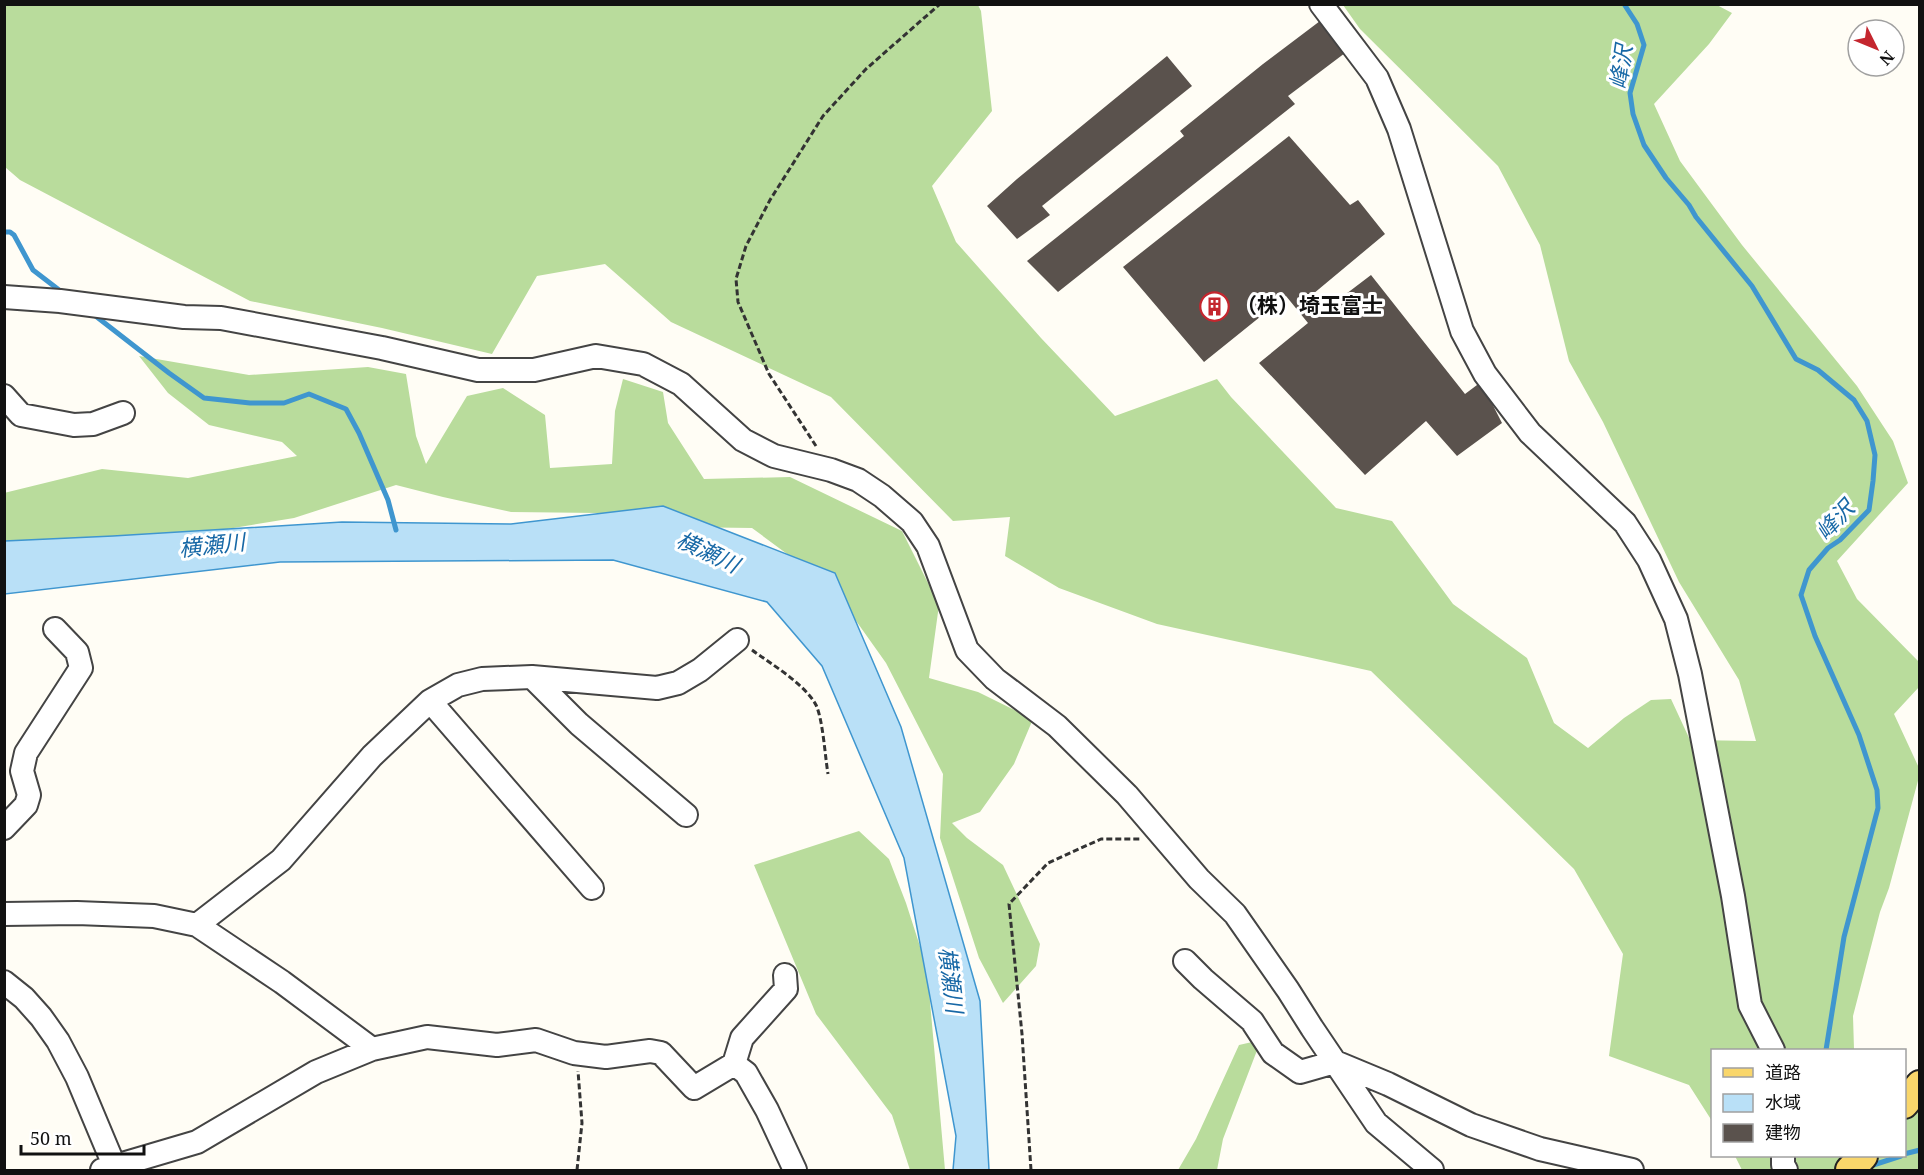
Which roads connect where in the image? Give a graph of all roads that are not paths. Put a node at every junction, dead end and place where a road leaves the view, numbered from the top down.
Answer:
1 (1321, 4) edge
2 (4, 297) edge
3 (4, 396) edge
4 (123, 413) dead end
5 (55, 629) dead end
6 (737, 640) road end
7 (532, 677) junction
8 (430, 701) junction
9 (686, 815) dead end
10 (4, 828) edge
11 (592, 888) dead end
12 (4, 914) edge
13 (197, 925) junction
14 (1185, 961) dead end
15 (785, 975) dead end
16 (4, 982) edge
17 (372, 1049) junction
18 (1772, 1049) edge
19 (1335, 1062) junction
20 (734, 1064) junction
21 (1920, 1085) edge
22 (1906, 1103) edge
23 (1861, 1157) edge
24 (111, 1169) edge
25 (795, 1170) edge
26 (1432, 1170) edge
27 (1632, 1170) edge
28 (1851, 1170) edge

1 - 18 street
2 - 19 street
3 - 4 street
5 - 10 street
6 - 7 street
7 - 8 street
7 - 9 street
8 - 11 street
8 - 13 street
12 - 13 street
13 - 17 street
14 - 19 street
15 - 20 street
16 - 24 street
17 - 20 street
17 - 24 street
19 - 26 street
19 - 27 street
20 - 25 street
21 - 22 main road
23 - 28 main road

